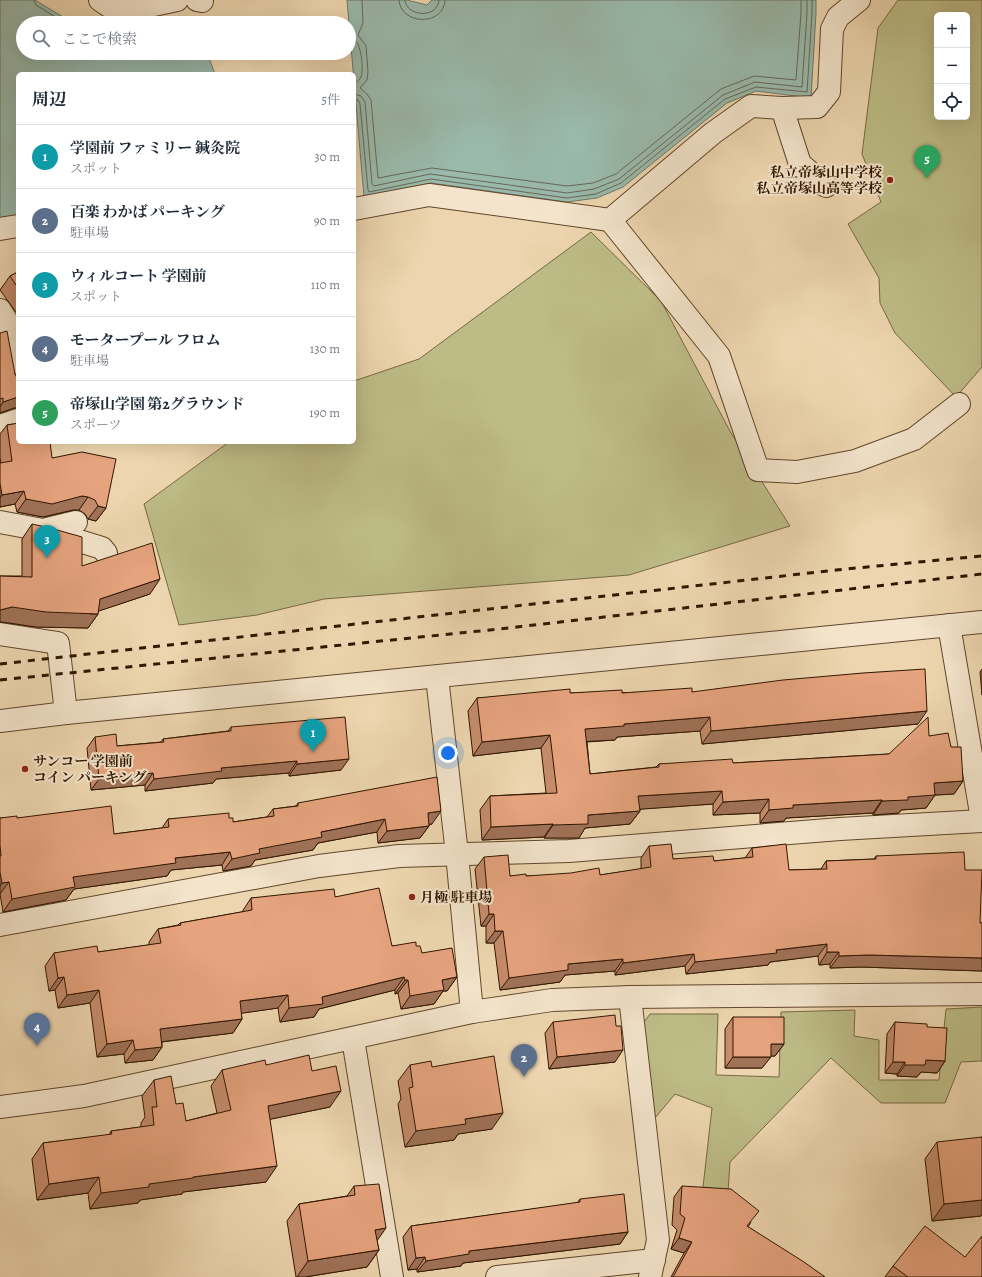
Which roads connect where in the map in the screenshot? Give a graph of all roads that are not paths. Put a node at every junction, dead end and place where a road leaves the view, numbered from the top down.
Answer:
1 (100, 0) edge
2 (177, 0) edge
3 (859, 0) edge
4 (782, 108) junction
5 (826, 186) dead end
6 (356, 209) edge
7 (610, 220) junction
8 (16, 226) edge
9 (0, 229) edge
10 (0, 310) edge
11 (16, 374) edge
12 (959, 404) dead end
13 (16, 421) edge
14 (0, 426) edge
15 (0, 522) edge
16 (76, 522) dead end
17 (43, 530) junction
18 (106, 554) dead end
19 (982, 622) edge
20 (949, 625) junction
21 (0, 634) edge
22 (437, 677) junction
23 (66, 713) junction
24 (0, 721) edge
25 (982, 820) edge
26 (457, 854) junction
27 (0, 925) edge
28 (982, 994) edge
29 (630, 997) junction
30 (472, 1012) junction
31 (353, 1039) junction
32 (0, 1106) edge
33 (652, 1268) edge
34 (392, 1277) edge
35 (497, 1277) edge

1 - 2 street
3 - 4 street
4 - 5 street
4 - 7 street
6 - 7 street
7 - 12 street
8 - 9 street
10 - 11 street
13 - 14 street
15 - 17 street
16 - 17 street
17 - 18 street
19 - 20 street
20 - 22 street
20 - 25 street
21 - 23 street
22 - 23 street
22 - 26 street
23 - 24 street
25 - 26 street
26 - 27 street
26 - 30 street
28 - 29 street
29 - 30 street
29 - 33 street
30 - 31 street
31 - 32 street
31 - 34 street
33 - 35 street

